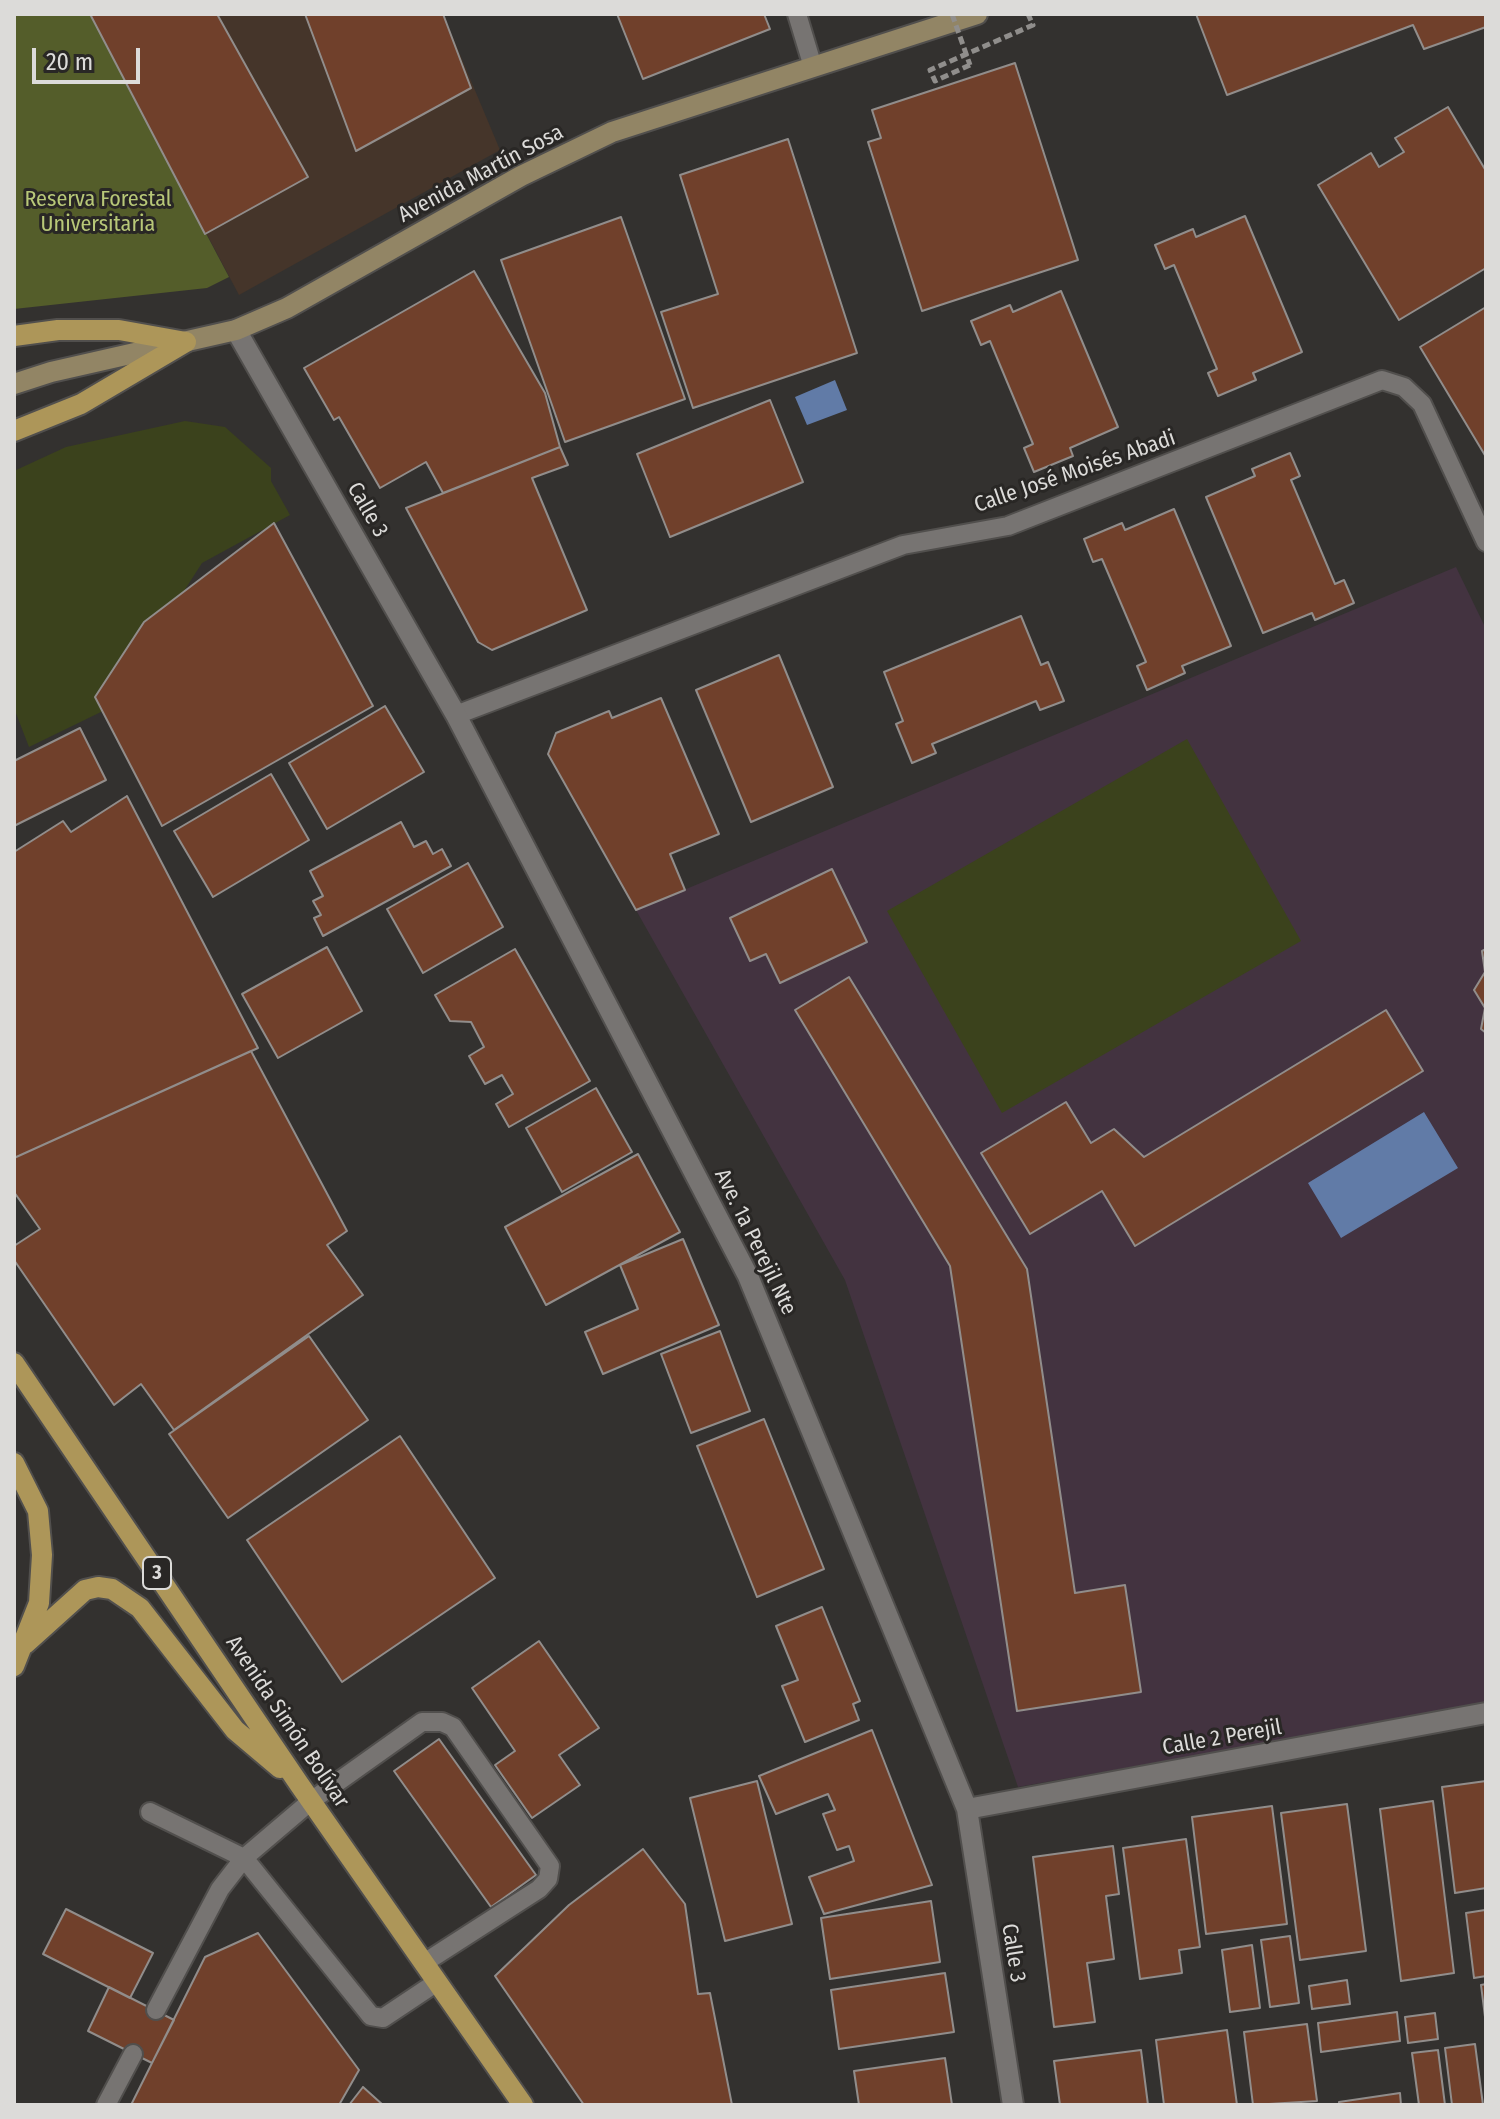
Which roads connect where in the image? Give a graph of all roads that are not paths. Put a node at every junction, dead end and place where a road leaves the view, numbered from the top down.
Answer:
1 (797, 14) edge
2 (977, 14) edge
3 (813, 67) junction
4 (236, 330) junction
5 (14, 336) edge
6 (186, 342) junction
7 (14, 384) edge
8 (14, 431) edge
9 (1486, 542) edge
10 (456, 715) junction
11 (14, 1363) edge
12 (14, 1463) edge
13 (25, 1644) junction
14 (14, 1666) edge
15 (1486, 1713) edge
16 (305, 1792) junction
17 (967, 1809) junction
18 (150, 1812) dead end
19 (244, 1858) junction
20 (424, 1963) junction
21 (437, 1982) junction
22 (156, 2010) dead end
23 (133, 2054) dead end
24 (106, 2105) edge
25 (523, 2105) edge
26 (1013, 2105) edge

1 - 3 lane
2 - 3 main road, Avenida Martín Sosa
3 - 4 main road, Avenida Martín Sosa
4 - 6 main road, Avenida Martín Sosa
4 - 10 street, Calle 3
5 - 6 main road
6 - 7 main road, Avenida Martín Sosa
6 - 8 main road
9 - 10 lane, Calle José Moisés Abadi
10 - 17 street, Ave. 1a Perejil Nte
11 - 16 main road, Avenida Simón Bolívar / 3
12 - 13 main road
13 - 14 main road
13 - 16 main road
15 - 17 street, Calle 2 Perejil
16 - 19 lane
16 - 20 main road, Avenida Simón Bolívar / 3
16 - 20 lane
17 - 26 street, Calle 3
18 - 19 lane
19 - 21 lane
19 - 22 lane
20 - 21 main road, Avenida Simón Bolívar / 3
21 - 25 main road, Avenida Simón Bolívar / 3
23 - 24 lane

